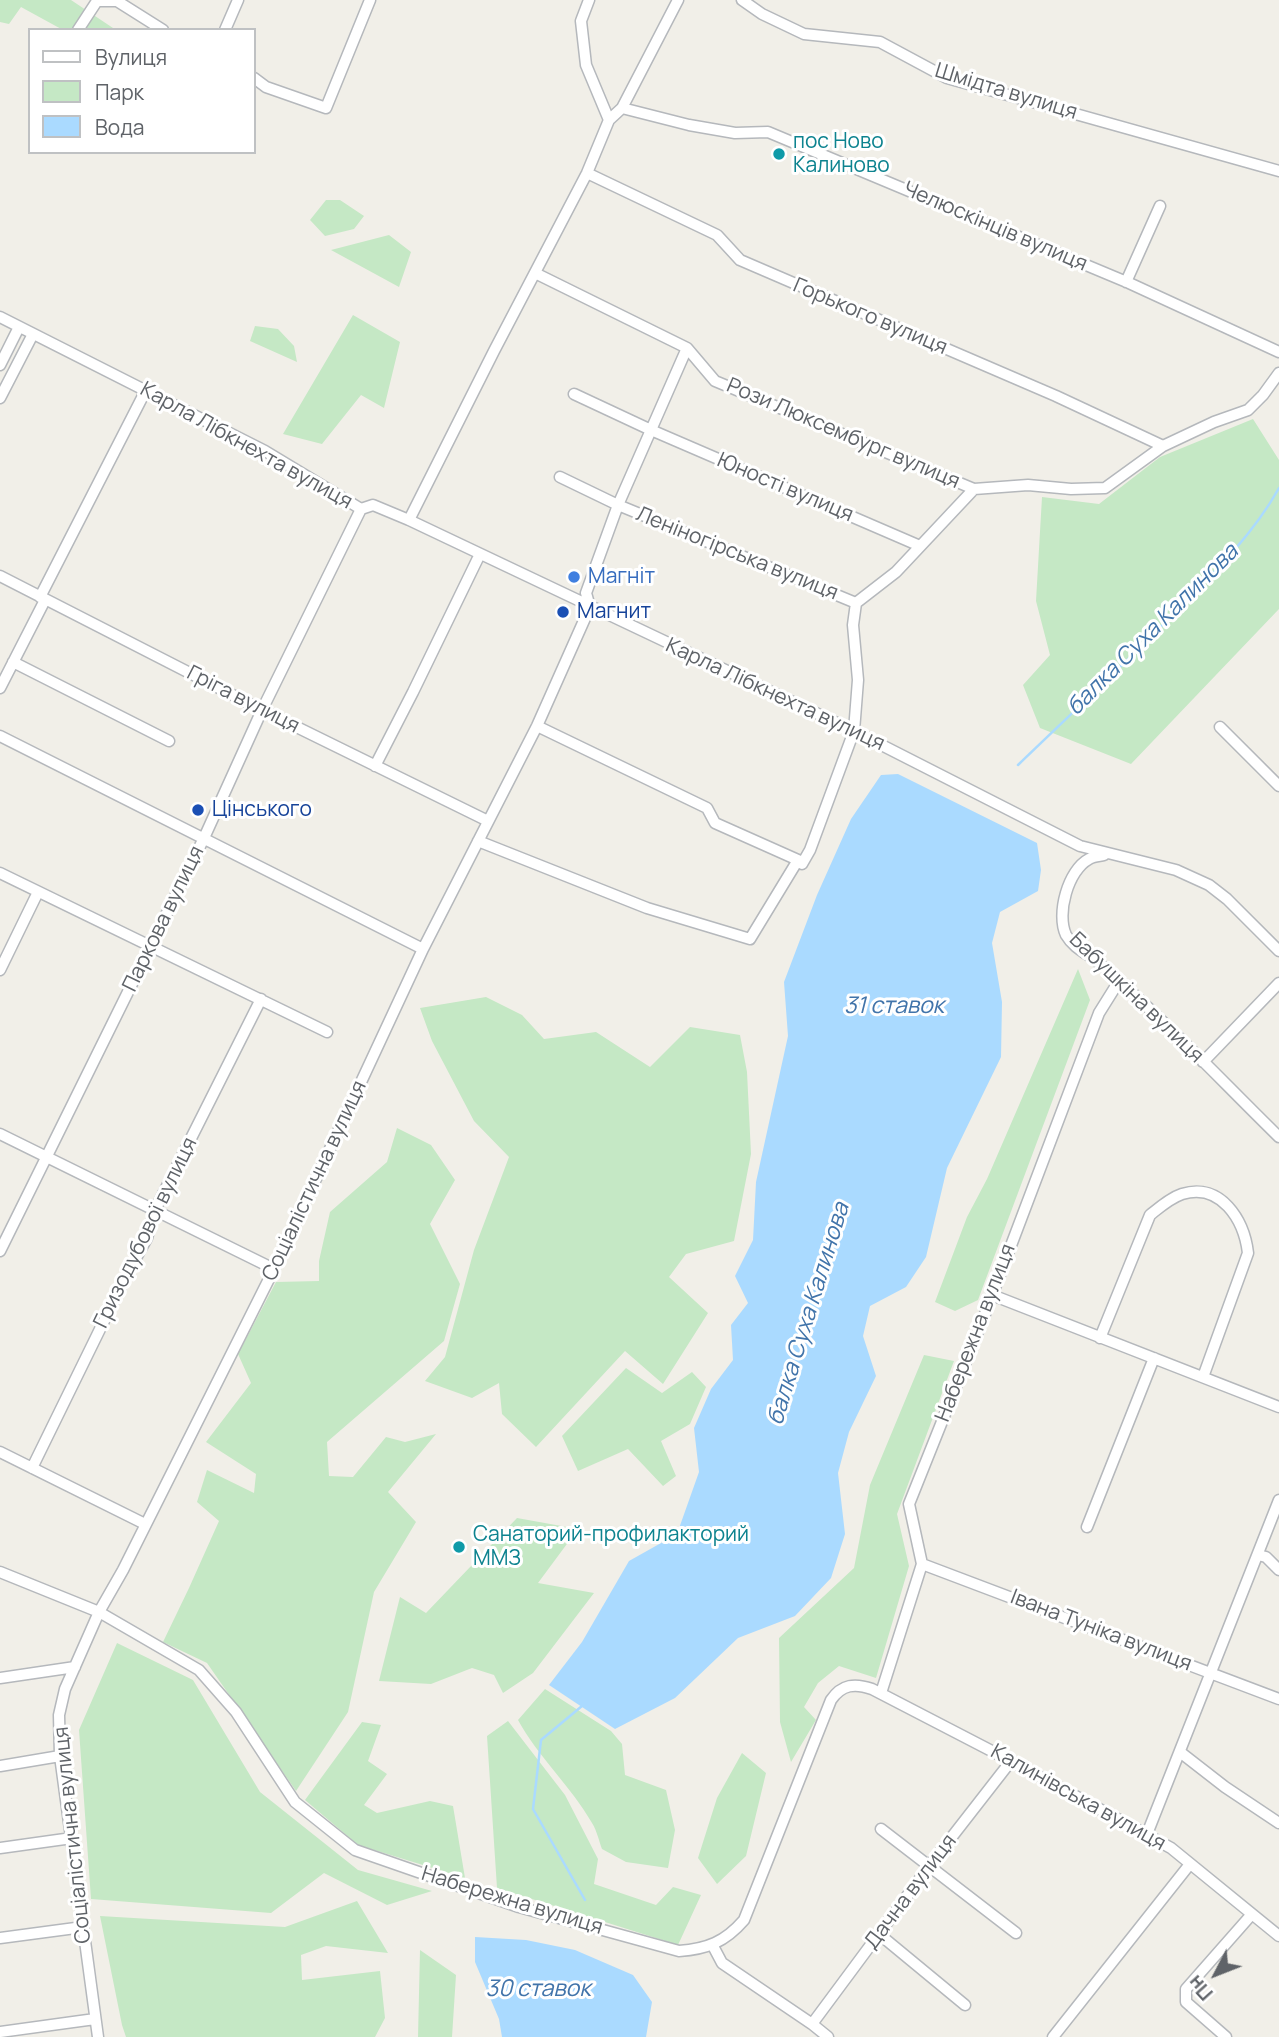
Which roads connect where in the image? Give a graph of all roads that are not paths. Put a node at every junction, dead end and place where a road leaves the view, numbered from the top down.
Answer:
1 (118, 0) edge
2 (238, 0) edge
3 (370, 0) edge
4 (589, 0) edge
5 (678, 0) edge
6 (743, 0) edge
7 (79, 28) edge
8 (160, 28) edge
9 (226, 28) edge
10 (256, 80) edge
11 (622, 108) junction
12 (609, 120) junction
13 (1279, 171) edge
14 (587, 173) junction
15 (1160, 206) dead end
16 (535, 273) junction
17 (1126, 282) junction
18 (0, 317) edge
19 (19, 327) junction
20 (33, 334) junction
21 (687, 348) junction
22 (1279, 352) edge
23 (0, 365) edge
24 (1279, 373) edge
25 (146, 390) junction
26 (574, 394) dead end
27 (0, 398) edge
28 (651, 430) junction
29 (1163, 446) junction
30 (560, 477) dead end
31 (974, 489) junction
32 (618, 505) junction
33 (361, 509) junction
34 (410, 520) junction
35 (920, 547) junction
36 (480, 554) junction
37 (0, 576) edge
38 (43, 598) junction
39 (856, 603) junction
40 (590, 607) junction
41 (13, 662) junction
42 (0, 688) edge
43 (262, 710) junction
44 (537, 726) junction
45 (1220, 727) dead end
46 (854, 731) junction
47 (0, 736) edge
48 (169, 741) dead end
49 (375, 766) junction
50 (1279, 786) edge
51 (488, 821) junction
52 (204, 838) junction
53 (478, 841) junction
54 (1108, 854) junction
55 (798, 860) junction
56 (0, 873) edge
57 (38, 892) junction
58 (150, 945) junction
59 (423, 950) junction
60 (1279, 951) edge
61 (0, 970) edge
62 (1119, 981) junction
63 (1279, 983) edge
64 (261, 999) junction
65 (327, 1032) dead end
66 (1203, 1062) junction
67 (0, 1134) edge
68 (1279, 1137) edge
69 (47, 1157) junction
70 (155, 1210) junction
71 (0, 1251) edge
72 (274, 1269) junction
73 (992, 1295) junction
74 (1100, 1338) junction
75 (1154, 1358) junction
76 (1203, 1377) junction
77 (1279, 1408) edge
78 (0, 1452) edge
79 (32, 1468) junction
80 (1279, 1500) edge
81 (145, 1524) junction
82 (1087, 1527) dead end
83 (1258, 1555) junction
84 (922, 1564) junction
85 (1279, 1570) edge
86 (0, 1572) edge
87 (100, 1612) junction
88 (75, 1667) junction
89 (1211, 1673) junction
90 (0, 1678) edge
91 (881, 1693) junction
92 (1278, 1697) edge
93 (1180, 1752) junction
94 (60, 1756) junction
95 (1011, 1762) junction
96 (0, 1766) edge
97 (1279, 1823) edge
98 (881, 1829) dead end
99 (1147, 1835) junction
100 (72, 1838) junction
101 (0, 1848) edge
102 (1190, 1864) junction
103 (930, 1865) junction
104 (1252, 1914) junction
105 (83, 1927) junction
106 (1016, 1933) dead end
107 (879, 1934) junction
108 (1279, 1936) edge
109 (0, 1938) edge
110 (713, 1946) junction
111 (965, 2005) dead end
112 (95, 2019) junction
113 (812, 2024) junction
114 (0, 2032) edge
115 (98, 2037) edge
116 (828, 2037) edge
117 (1053, 2037) edge
118 (1226, 2037) edge

1 - 7 street
1 - 8 street
2 - 9 street
3 - 10 street
4 - 12 street
5 - 11 street
6 - 13 street, Шмідта вулиця
11 - 12 street
11 - 17 street, Челюскінців вулиця
12 - 14 street
14 - 16 street
14 - 29 street, Горького вулиця
15 - 17 street
16 - 21 street, Рози Люксембург вулиця
16 - 34 street
17 - 22 street, Челюскінців вулиця
18 - 19 street, Карла Лібкнехта вулиця
19 - 20 street, Карла Лібкнехта вулиця
19 - 23 street
20 - 25 street, Карла Лібкнехта вулиця
20 - 27 street
21 - 28 street, Соціалістична вулиця
21 - 31 street, Рози Люксембург вулиця
24 - 29 street
25 - 33 street, Карла Лібкнехта вулиця
25 - 38 street
26 - 28 street, Юності вулиця
28 - 32 street, Соціалістична вулиця
28 - 35 street, Юності вулиця
29 - 31 street
30 - 32 street, Леніногірська вулиця
31 - 35 street
32 - 39 street, Леніногірська вулиця
32 - 40 street, Соціалістична вулиця
33 - 34 street, Карла Лібкнехта вулиця
33 - 43 street, Паркова вулиця
34 - 36 street, Карла Лібкнехта вулиця
35 - 39 street
36 - 40 street, Карла Лібкнехта вулиця
36 - 49 street
37 - 38 street, Гріга вулиця
38 - 41 street
38 - 43 street, Гріга вулиця
39 - 46 street
40 - 44 street, Соціалістична вулиця
40 - 46 street, Карла Лібкнехта вулиця
41 - 42 street
41 - 48 street
43 - 49 street, Гріга вулиця
43 - 52 street, Паркова вулиця
44 - 51 street, Соціалістична вулиця
44 - 55 street
45 - 50 street
46 - 54 street, Карла Лібкнехта вулиця
46 - 55 street
47 - 52 street
49 - 51 street, Гріга вулиця
51 - 53 street, Соціалістична вулиця
52 - 58 street, Паркова вулиця
52 - 59 street
53 - 55 street
53 - 59 street, Соціалістична вулиця
54 - 60 street, Карла Лібкнехта вулиця
54 - 62 street, Бабушкіна вулиця
56 - 57 street
57 - 58 street
57 - 61 street
58 - 64 street
58 - 69 street, Паркова вулиця
59 - 72 street, Соціалістична вулиця
62 - 66 street, Бабушкіна вулиця
62 - 73 street, Набережна вулиця
63 - 66 street
64 - 65 street
64 - 70 street, Гризодубової вулиця
66 - 68 street, Бабушкіна вулиця
67 - 69 street
69 - 70 street
69 - 71 street, Паркова вулиця
70 - 72 street
70 - 79 street, Гризодубової вулиця
72 - 81 street, Соціалістична вулиця
73 - 74 street
73 - 84 street, Набережна вулиця
74 - 75 street
74 - 76 street
75 - 76 street
75 - 82 street
76 - 77 street
78 - 79 street
79 - 81 street
80 - 83 street
81 - 87 street, Соціалістична вулиця
83 - 85 street
83 - 89 street
84 - 89 street, Івана Туніка вулиця
84 - 91 street, Набережна вулиця
86 - 87 street, Набережна вулиця
87 - 88 street, Соціалістична вулиця
87 - 110 street, Набережна вулиця
88 - 90 street
88 - 94 street, Соціалістична вулиця
89 - 92 street, Івана Туніка вулиця
89 - 93 street
91 - 95 street, Калинівська вулиця
91 - 110 street, Калинівська вулиця
93 - 97 street
93 - 99 street
94 - 96 street
94 - 100 street, Соціалістична вулиця
95 - 99 street, Калинівська вулиця
95 - 103 street, Дачна вулиця
98 - 103 street
99 - 102 street, Калинівська вулиця
100 - 101 street
100 - 105 street, Соціалістична вулиця
102 - 104 street, Калинівська вулиця
102 - 117 street
103 - 106 street
103 - 107 street, Дачна вулиця
104 - 108 street, Калинівська вулиця
104 - 118 street
105 - 109 street
105 - 112 street, Соціалістична вулиця
107 - 111 street
107 - 113 street, Дачна вулиця
110 - 113 street
112 - 114 street
112 - 115 street, Соціалістична вулиця
113 - 116 street

